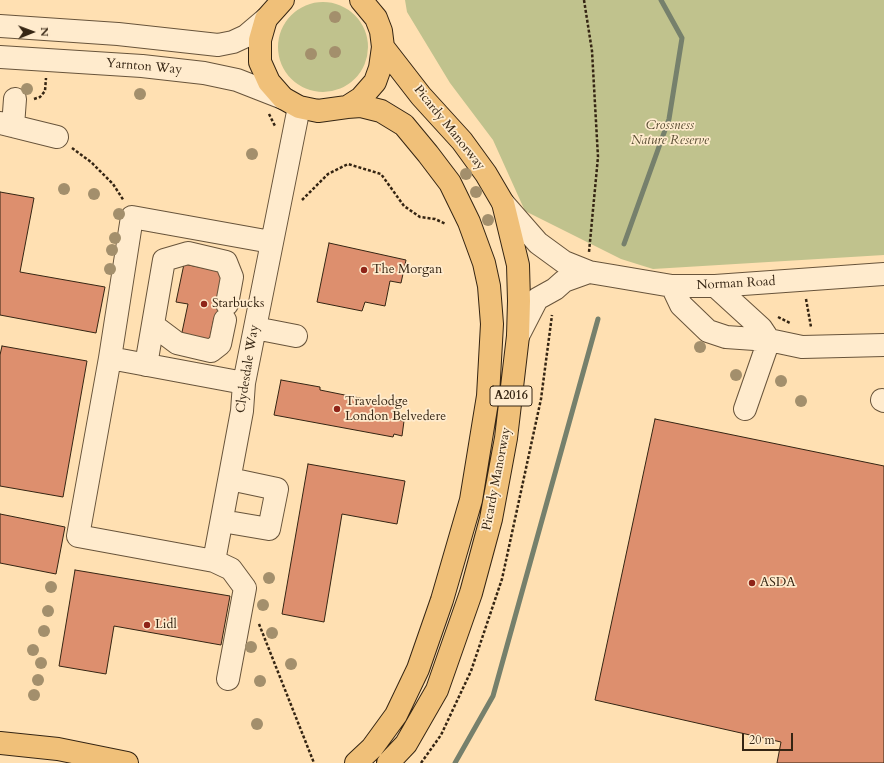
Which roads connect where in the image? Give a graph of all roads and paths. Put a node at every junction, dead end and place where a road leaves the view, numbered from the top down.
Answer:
1 (283, 0) edge
2 (361, 0) edge
3 (584, 0) edge
4 (266, 19) junction
5 (0, 26) edge
6 (383, 47) junction
7 (0, 58) edge
8 (47, 73) dead end
9 (284, 106) junction
10 (347, 106) junction
11 (10, 113) edge
12 (276, 129) dead end
13 (57, 137) joint
14 (503, 203) junction
15 (301, 205) dead end
16 (132, 217) junction
17 (448, 228) dead end
18 (271, 242) junction
19 (598, 269) junction
20 (884, 274) edge
21 (672, 286) junction
22 (715, 286) junction
23 (806, 298) dead end
24 (773, 314) dead end
25 (153, 325) junction
26 (793, 325) dead end
27 (255, 328) junction
28 (805, 330) dead end
29 (296, 336) dead end
30 (518, 336) junction
31 (768, 340) junction
32 (884, 345) edge
33 (110, 358) junction
34 (146, 365) junction
35 (244, 383) junction
36 (745, 410) dead end
37 (230, 480) junction
38 (222, 521) junction
39 (214, 561) junction
40 (256, 617) dead end
41 (228, 679) dead end
42 (0, 743) edge
43 (102, 760) edge
44 (127, 763) edge
45 (314, 763) edge
46 (356, 763) edge
47 (388, 763) edge

1 - 4 main road
2 - 6 main road
3 - 19 path
4 - 5 street
4 - 9 main road
6 - 10 main road
6 - 14 main road, Picardy Manorway / A2016
7 - 9 street, Yarnton Way
8 - 11 path
9 - 10 main road
9 - 12 path
9 - 18 street, Clydesdale Way
10 - 46 main road, Picardy Manorway / A2016
11 - 13 street
13 - 16 path
14 - 19 street, Norman Road
14 - 30 main road, Picardy Manorway / A2016
15 - 17 path
16 - 18 street
16 - 33 street
18 - 27 street, Clydesdale Way
19 - 21 street, Norman Road
19 - 30 street, Norman Road
20 - 22 street, Norman Road
21 - 22 street, Norman Road
21 - 31 street
22 - 31 street
23 - 28 path
24 - 26 path
25 - 25 street
25 - 34 street
27 - 29 street
27 - 35 street, Clydesdale Way
30 - 47 main road, Picardy Manorway / A2016
31 - 32 street
31 - 36 street
33 - 34 street
33 - 39 street
34 - 35 street
35 - 37 street, Clydesdale Way
37 - 38 street, Clydesdale Way
37 - 38 street
38 - 39 street, Clydesdale Way
39 - 41 street
40 - 45 path
42 - 43 main road
43 - 44 main road

